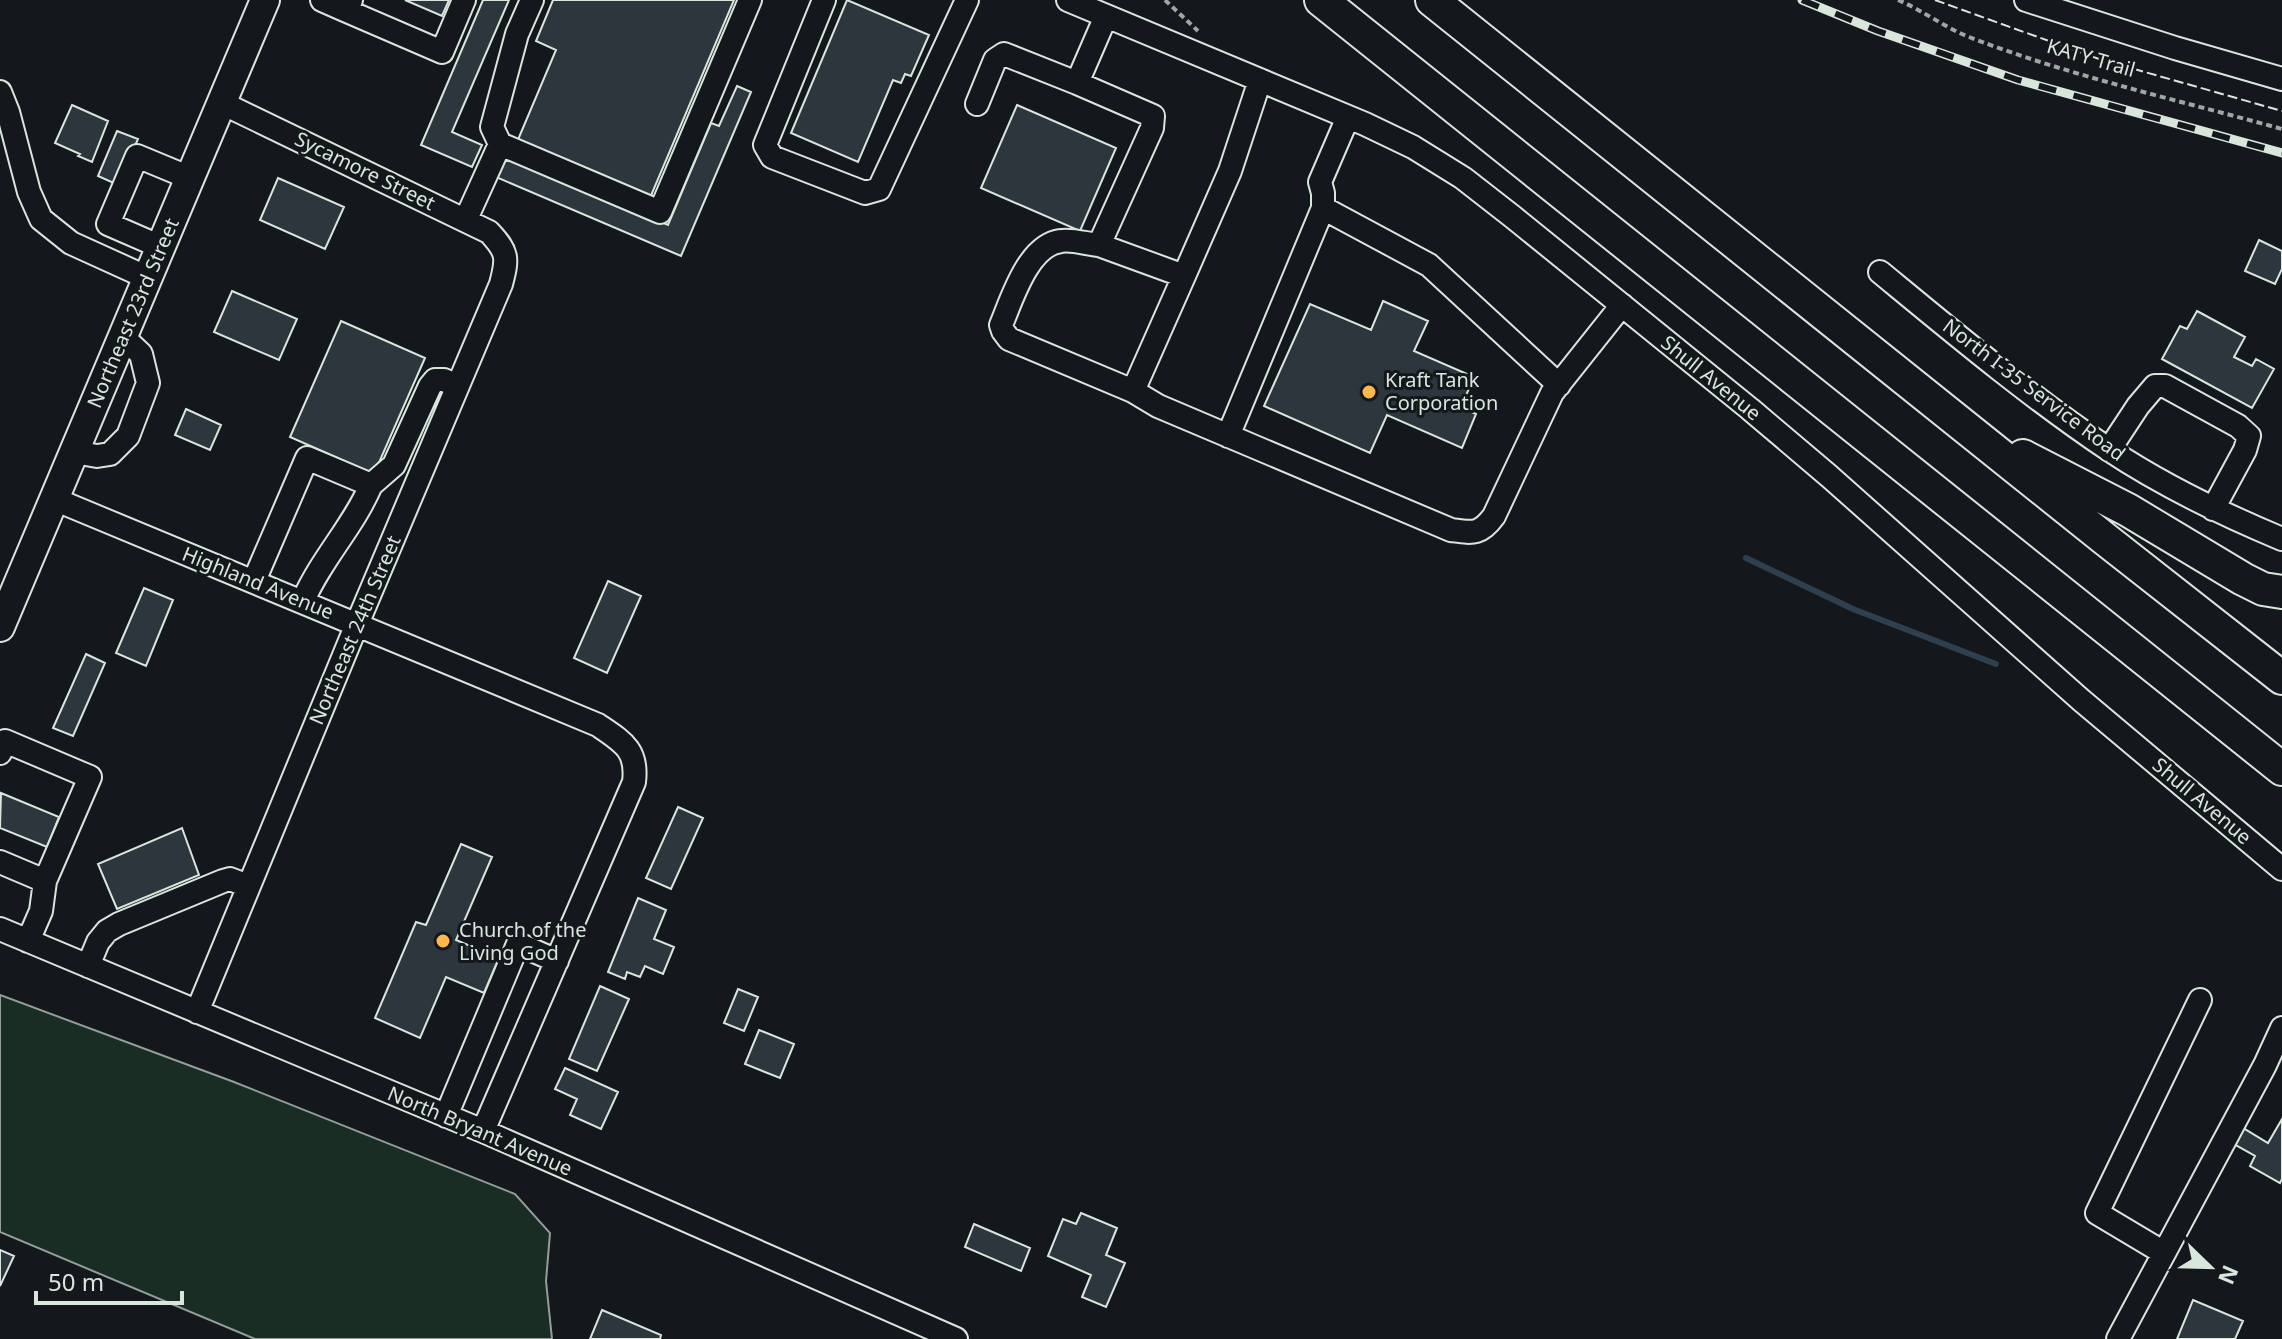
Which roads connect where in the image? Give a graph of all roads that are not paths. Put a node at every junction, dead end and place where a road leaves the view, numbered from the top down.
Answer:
1 (265, 0) edge
2 (322, 0) edge
3 (464, 0) edge
4 (532, 0) edge
5 (750, 0) edge
6 (824, 0) edge
7 (967, 0) edge
8 (1068, 0) edge
9 (1321, 0) edge
10 (1432, 0) edge
11 (2026, 0) edge
12 (349, 6) edge
13 (1106, 16) junction
14 (2282, 79) edge
15 (1260, 80) junction
16 (1077, 83) junction
17 (0, 92) edge
18 (222, 103) junction
19 (977, 104) dead end
20 (1348, 117) junction
21 (500, 144) junction
22 (190, 178) junction
23 (1323, 208) junction
24 (466, 219) junction
25 (1099, 245) junction
26 (161, 247) junction
27 (502, 247) joint
28 (1880, 272) dead end
29 (1184, 276) junction
30 (148, 278) junction
31 (1622, 305) junction
32 (123, 337) junction
33 (1559, 385) junction
34 (457, 386) junction
35 (1133, 391) junction
36 (1960, 423) junction
37 (1228, 436) junction
38 (2109, 450) junction
39 (74, 452) junction
40 (371, 485) junction
41 (54, 499) junction
42 (2213, 509) junction
43 (2282, 539) edge
44 (254, 581) junction
45 (2282, 592) edge
46 (303, 601) junction
47 (357, 624) junction
48 (0, 627) edge
49 (2282, 678) edge
50 (0, 753) edge
51 (2280, 768) edge
52 (0, 862) edge
53 (2282, 869) edge
54 (45, 881) junction
55 (248, 886) junction
56 (0, 929) edge
57 (28, 941) junction
58 (557, 961) junction
59 (88, 966) junction
60 (2200, 1000) dead end
61 (197, 1012) junction
62 (2282, 1028) edge
63 (446, 1116) junction
64 (483, 1131) junction
65 (2164, 1253) junction
66 (956, 1339) edge
67 (2118, 1339) edge

1 - 18 main road, Northeast 23rd Street
2 - 12 street
3 - 12 street
4 - 21 street
5 - 21 street
6 - 7 street
8 - 13 street, Shull Avenue
9 - 51 highway
10 - 36 highway
11 - 14 street
13 - 15 street, Shull Avenue
13 - 16 street
15 - 20 street, Shull Avenue
15 - 29 street
16 - 19 street
16 - 25 street
17 - 30 street
18 - 22 main road, Northeast 23rd Street
18 - 24 street, Sycamore Street
20 - 23 street
20 - 31 street, Shull Avenue
21 - 24 street
22 - 26 main road, Northeast 23rd Street
22 - 26 street
23 - 33 street
23 - 37 street
24 - 27 street, Sycamore Street
25 - 29 street
25 - 35 street
26 - 30 main road, Northeast 23rd Street
27 - 34 street, Northeast 24th Street
28 - 38 street, North I-35 Service Road
29 - 35 street
30 - 32 main road, Northeast 23rd Street
31 - 33 street
31 - 53 street, Shull Avenue
32 - 39 main road, Northeast 23rd Street
32 - 39 street
33 - 37 street
34 - 40 street
34 - 47 street, Northeast 24th Street
35 - 37 street
36 - 45 highway
36 - 49 highway
38 - 42 street, North I-35 Service Road
38 - 42 street
39 - 41 main road, Northeast 23rd Street
40 - 44 street
40 - 46 street
41 - 44 street, Highland Avenue
41 - 48 main road, Northeast 23rd Street
42 - 43 street, North I-35 Service Road
44 - 46 street, Highland Avenue
46 - 47 street, Highland Avenue
47 - 55 street, Northeast 24th Street
47 - 58 street, Highland Avenue
50 - 54 street
52 - 54 street
54 - 57 street
55 - 59 street
55 - 61 street, Northeast 24th Street
56 - 57 street, North Bryant Avenue
57 - 59 street, North Bryant Avenue
58 - 63 street
58 - 64 street
59 - 61 street, North Bryant Avenue
60 - 65 street
61 - 63 street, North Bryant Avenue
62 - 65 street
63 - 64 street, North Bryant Avenue
64 - 66 street, North Bryant Avenue
65 - 67 street

